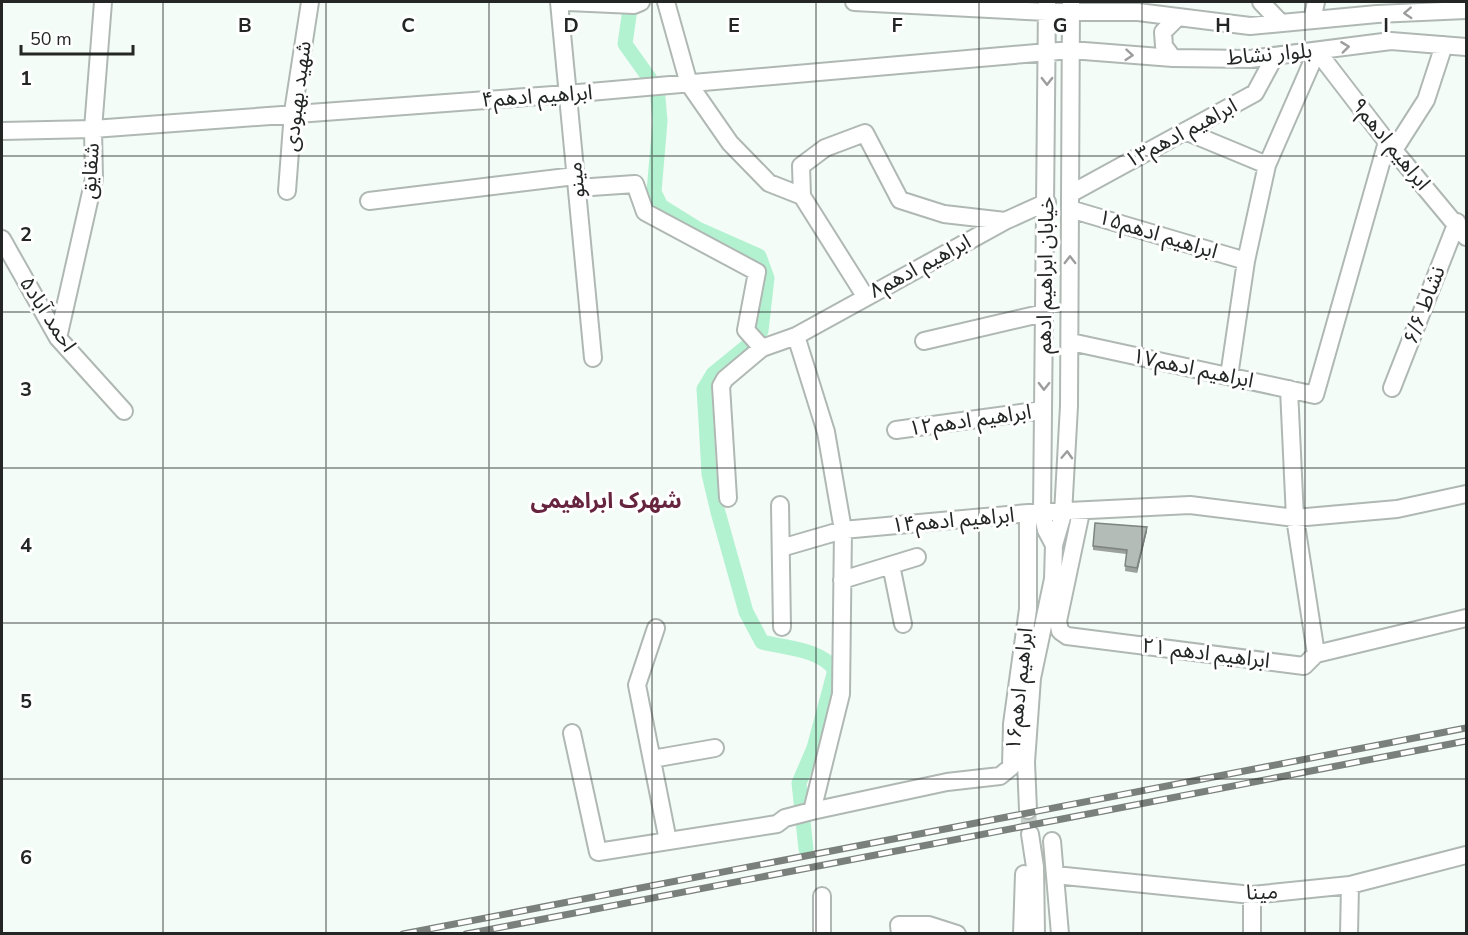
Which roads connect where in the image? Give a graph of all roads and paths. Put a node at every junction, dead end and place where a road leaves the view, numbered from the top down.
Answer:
1 (103, 2) edge
2 (309, 2) edge
3 (559, 2) edge
4 (568, 2) edge
5 (641, 2) edge
6 (666, 2) edge
7 (854, 2) edge
8 (1261, 2) edge
9 (1316, 2) edge
10 (1444, 6) edge
11 (1047, 7) edge
12 (1071, 7) edge
13 (1467, 10) edge
14 (1178, 17) junction
15 (1312, 20) junction
16 (1281, 23) junction
17 (1444, 45) junction
18 (1467, 47) edge
19 (1071, 50) junction
20 (1317, 51) junction
21 (1047, 52) junction
22 (1275, 56) junction
23 (1173, 58) junction
24 (689, 84) junction
25 (567, 94) junction
26 (293, 112) junction
27 (93, 129) junction
28 (2, 131) edge
29 (1185, 131) junction
30 (1390, 146) junction
31 (1268, 165) junction
32 (576, 182) junction
33 (287, 191) dead end
34 (802, 196) junction
35 (369, 201) dead end
36 (1047, 202) junction
37 (1070, 202) junction
38 (1005, 221) junction
39 (1457, 222) junction
40 (1467, 237) edge
41 (2, 239) edge
42 (1246, 261) junction
43 (865, 296) junction
44 (1044, 313) junction
45 (796, 336) junction
46 (58, 338) junction
47 (924, 341) dead end
48 (1071, 342) junction
49 (762, 348) junction
50 (593, 358) dead end
51 (1229, 376) junction
52 (1392, 388) dead end
53 (1290, 389) junction
54 (1043, 410) junction
55 (124, 411) dead end
56 (896, 430) dead end
57 (1467, 494) edge
58 (728, 498) dead end
59 (780, 505) dead end
60 (1081, 512) junction
61 (1035, 513) junction
62 (1064, 513) junction
63 (1295, 518) junction
64 (843, 530) junction
65 (1054, 545) junction
66 (781, 548) junction
67 (917, 557) dead end
68 (891, 565) junction
69 (842, 580) junction
70 (1467, 618) edge
71 (903, 624) dead end
72 (782, 627) dead end
73 (656, 628) dead end
74 (1316, 654) junction
75 (572, 734) dead end
76 (715, 748) dead end
77 (652, 759) junction
78 (1028, 810) tunnel mouth
79 (812, 811) junction
80 (1030, 834) tunnel mouth
81 (668, 841) junction
82 (1052, 841) dead end
83 (1024, 855) dead end
84 (1467, 855) edge
85 (1055, 875) junction
86 (1350, 885) junction
87 (1252, 895) junction
88 (822, 896) dead end
89 (822, 933) edge
90 (900, 933) edge
91 (957, 933) edge
92 (1022, 933) edge
93 (1036, 933) edge
94 (1060, 933) edge
95 (1252, 933) edge
96 (1349, 933) edge

1 - 27 street, شقایق
2 - 26 street, شهید بهبودی
3 - 25 street, مینو
4 - 5 street
6 - 24 street
7 - 11 street, بلوار نشاط
8 - 16 street
9 - 15 street
10 - 13 street, بلوار نشاط
10 -> 15 street, بلوار نشاط
11 - 12 street, بلوار نشاط
11 - 21 street, خیابان ابراهیم ادهم
12 - 14 street, بلوار نشاط
12 - 19 street, خیابان ابراهیم ادهم
14 - 16 street, بلوار نشاط
14 - 23 street
15 - 16 street, بلوار نشاط
17 - 18 street, بلوار نشاط
20 -> 17 street, بلوار نشاط
17 - 30 street
19 - 21 street, ابراهیم ادهم۴
19 -> 23 street, بلوار نشاط
19 - 37 street, خیابان ابراهیم ادهم
20 - 22 street, بلوار نشاط
20 - 30 street, ابراهیم ادهم۹
20 - 31 street
21 - 24 street, ابراهیم ادهم۴
21 -> 36 street, خیابان ابراهیم ادهم
22 - 23 street, بلوار نشاط
22 - 29 street, ابراهیم ادهم۱۳
24 - 25 street, ابراهیم ادهم۴
24 - 34 street
25 - 26 street, ابراهیم ادهم۴
25 - 32 street, مینو
26 - 27 street, ابراهیم ادهم۴
26 - 33 street, شهید بهبودی
27 - 28 street, ابراهیم ادهم۴
27 - 46 street, شقایق
29 - 31 street
29 - 37 street, ابراهیم ادهم۱۳
30 - 39 street, ابراهیم ادهم۹
30 - 53 street, ابراهیم ادهم۱۷
31 - 42 street
32 - 35 street
32 - 49 street
32 - 50 street, مینو
34 - 38 street
34 - 43 street
36 - 38 street, ابراهیم ادهم۸
36 - 44 street, خیابان ابراهیم ادهم
37 - 42 street, ابراهیم ادهم۱۵
48 -> 37 street, خیابان ابراهیم ادهم
38 - 43 street, ابراهیم ادهم۸
39 - 40 street, ابراهیم ادهم۹
39 - 52 street, نشاط ۶/۶
41 - 46 street, احمد آباد۵
42 - 51 street
43 - 45 street, ابراهیم ادهم۸
44 - 47 street
44 -> 54 street, خیابان ابراهیم ادهم
45 - 49 street, ابراهیم ادهم۸
45 - 64 street
46 - 55 street, احمد آباد۵
48 - 51 street, ابراهیم ادهم۱۷
62 -> 48 street, خیابان ابراهیم ادهم
49 - 58 street
51 - 53 street, ابراهیم ادهم۱۷
53 - 63 street
54 - 56 street, ابراهیم ادهم۱۲
54 - 61 street, خیابان ابراهیم ادهم
57 - 63 street, ابراهیم ادهم۱۴
59 - 66 street
60 - 62 street, ابراهیم ادهم۱۴
60 - 63 street, ابراهیم ادهم۱۴
60 - 74 street, ابراهیم ادهم ۲۱
61 - 62 street, ابراهیم ادهم۱۴
61 - 64 street, ابراهیم ادهم۱۴
61 - 65 street, خیابان ابراهیم ادهم
61 - 79 street, ابراهیم ادهم۱۶
62 - 65 street, خیابان ابراهیم ادهم
63 - 74 street
64 - 66 street, ابراهیم ادهم۱۴
64 - 69 street
65 - 78 street, خیابان ابراهیم ادهم
66 - 72 street
67 - 68 street
68 - 69 street
68 - 71 street
69 - 79 street
70 - 74 street, ابراهیم ادهم ۲۱
73 - 77 street
75 - 81 street, ابراهیم ادهم۱۶
76 - 77 street
77 - 81 street
79 - 81 street, ابراهیم ادهم۱۶
80 - 93 street
82 - 85 street
83 - 92 street
84 - 86 street, مینا
85 - 87 street, مینا
85 - 94 street
86 - 87 street, مینا
86 - 96 street
87 - 95 street
88 - 89 street
90 - 91 street

